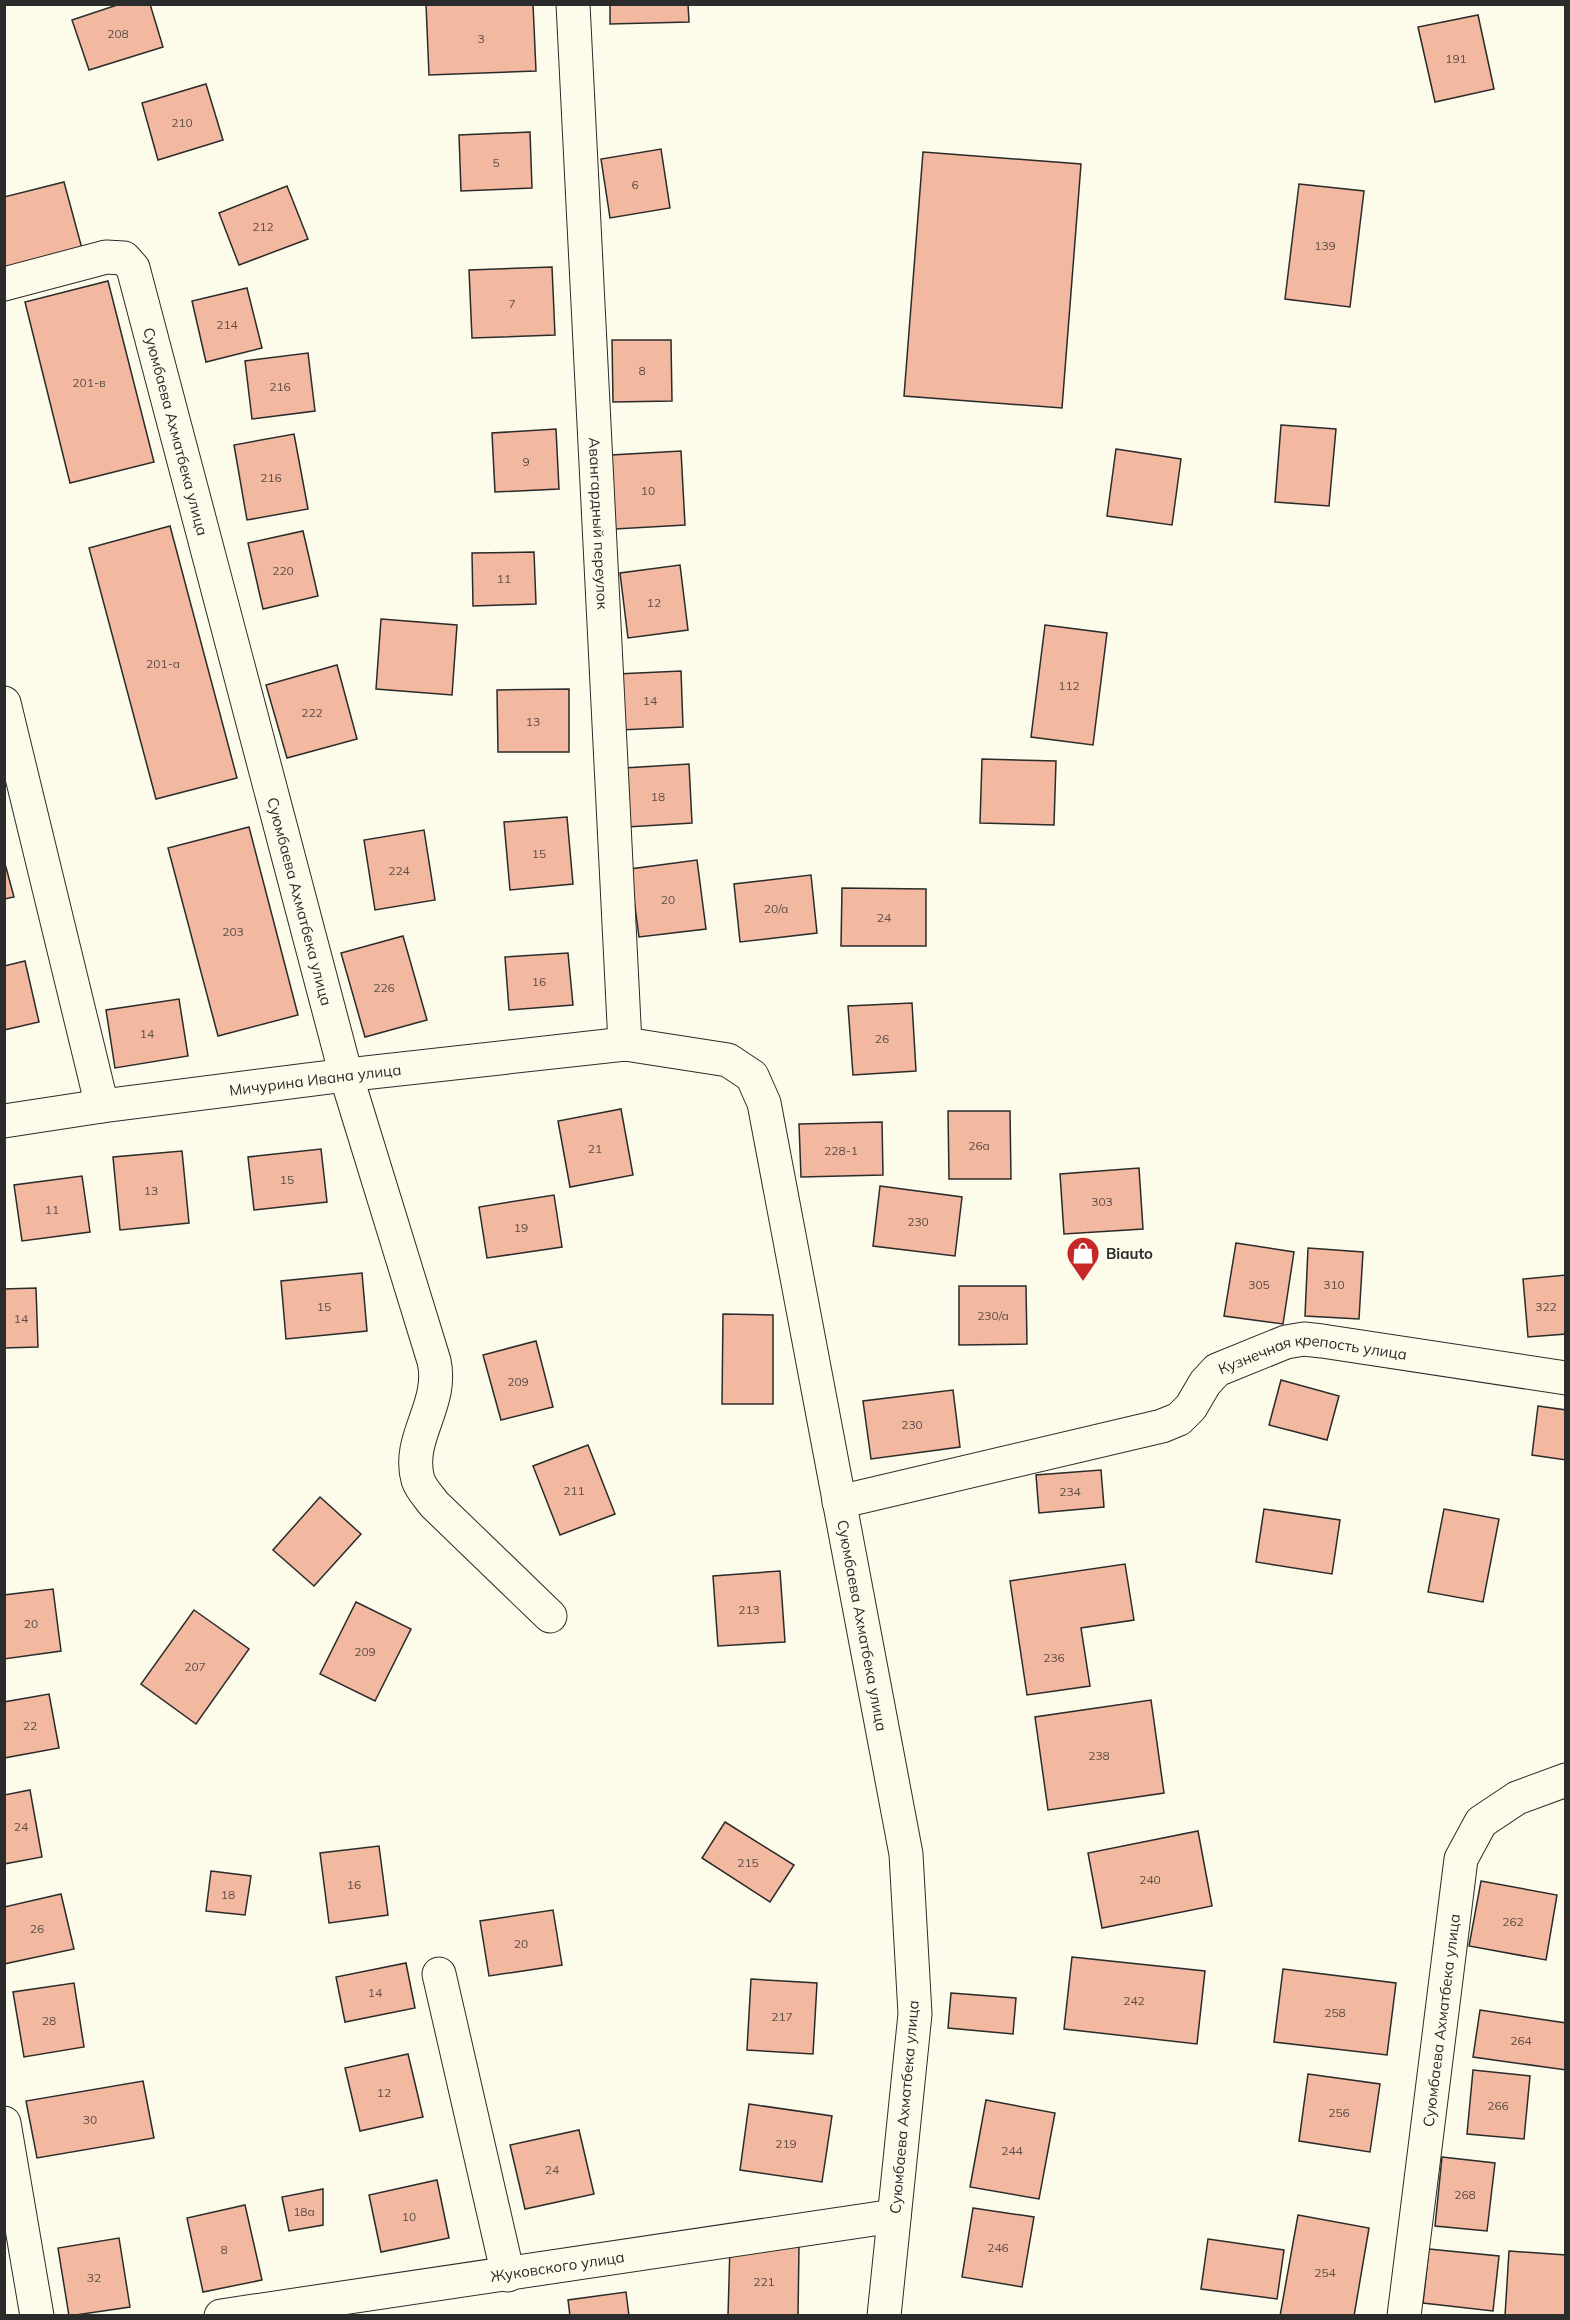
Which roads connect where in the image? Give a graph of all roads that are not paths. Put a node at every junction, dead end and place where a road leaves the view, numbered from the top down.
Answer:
1 (573, 4) edge
2 (4, 284) edge
3 (4, 703) edge
4 (625, 1044) junction
5 (346, 1075) junction
6 (102, 1106) junction
7 (4, 1121) edge
8 (1566, 1378) edge
9 (838, 1502) junction
10 (550, 1616) dead end
11 (1566, 1780) edge
12 (439, 1974) dead end
13 (4, 2123) edge
14 (894, 2216) junction
15 (508, 2275) junction
16 (37, 2316) edge
17 (221, 2316) edge
18 (884, 2316) edge
19 (1404, 2316) edge

1 - 4 street, Авангардный переулок
2 - 5 street, Суюмбаева Ахматбека улица
3 - 6 street
4 - 5 street, Мичурина Ивана улица
4 - 9 street, Суюмбаева Ахматбека улица
5 - 6 street, Мичурина Ивана улица
5 - 10 street, Суюмбаева Ахматбека улица
6 - 7 street, Мичурина Ивана улица
8 - 9 street, Кузнечная крепость улица
9 - 14 street, Суюмбаева Ахматбека улица
11 - 19 street, Суюмбаева Ахматбека улица
12 - 15 street
13 - 16 street
14 - 15 street, Жуковского улица
14 - 18 street, Суюмбаева Ахматбека улица
15 - 17 street, Жуковского улица

